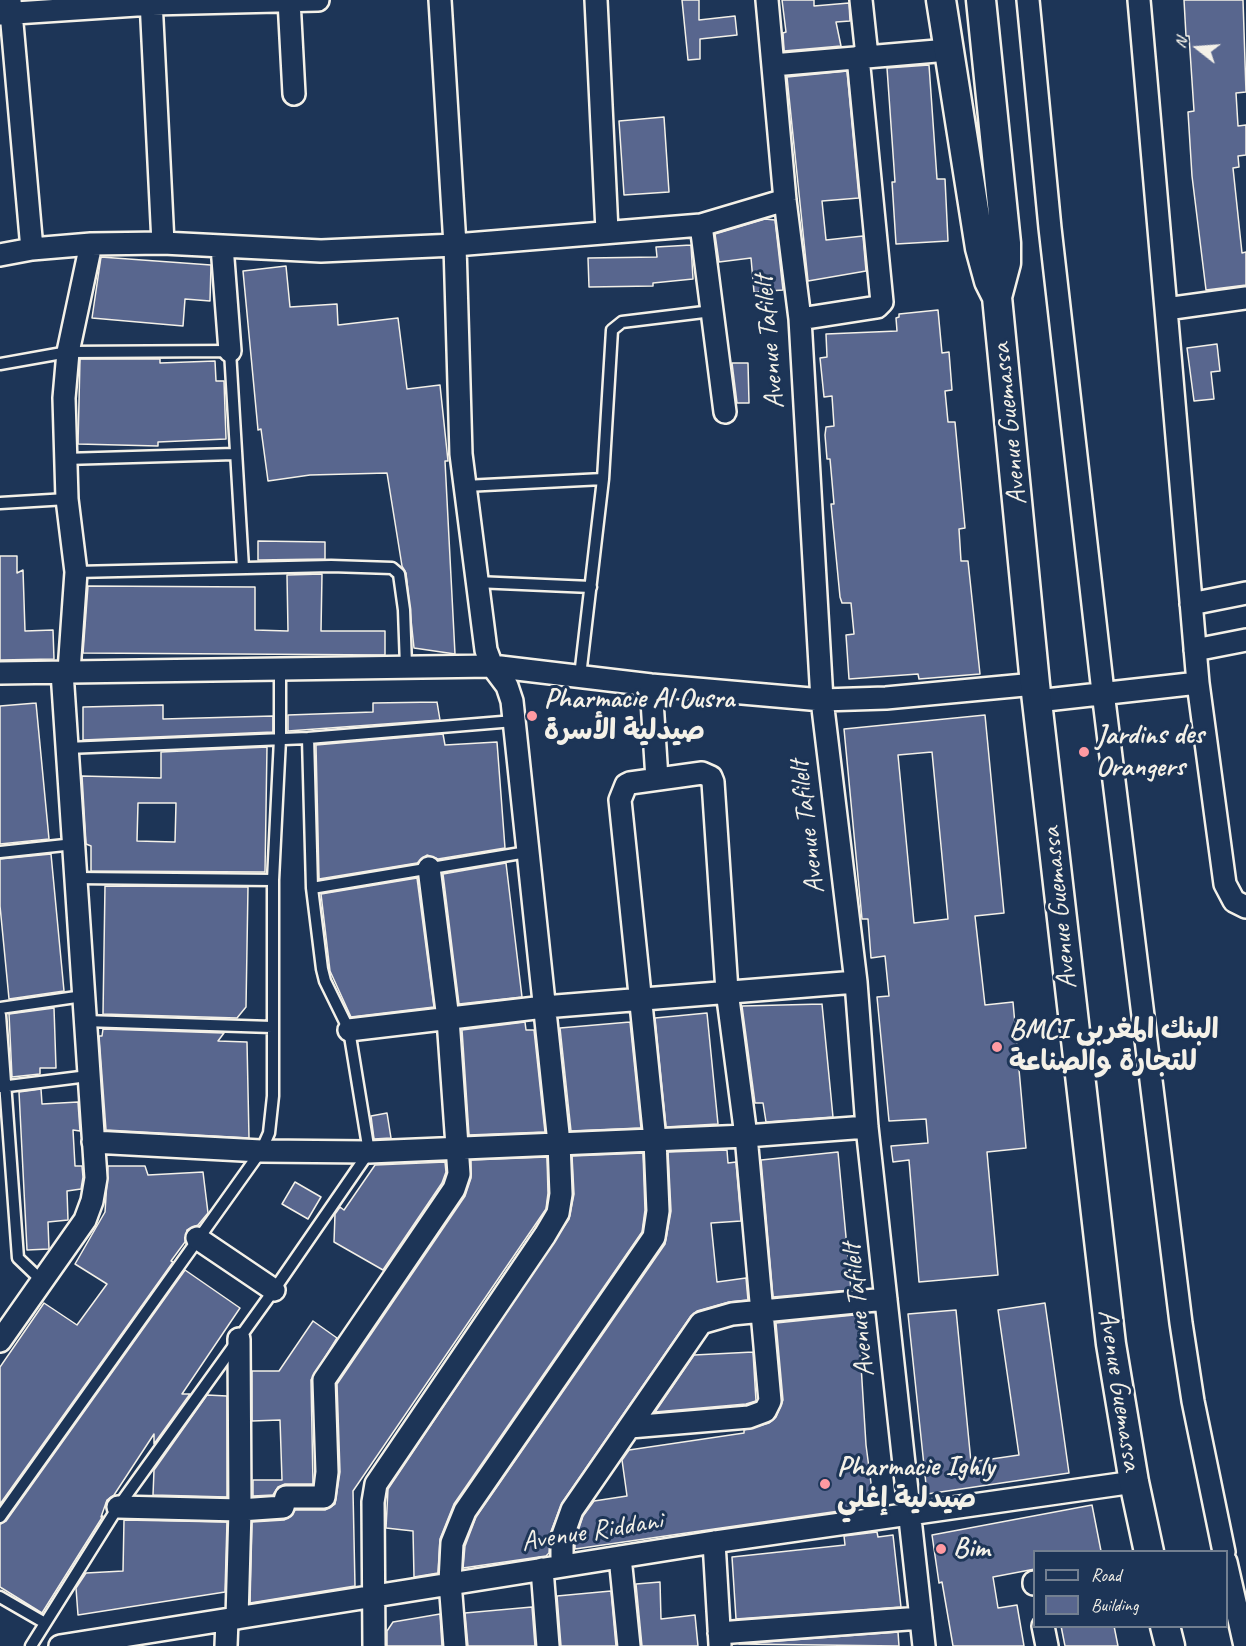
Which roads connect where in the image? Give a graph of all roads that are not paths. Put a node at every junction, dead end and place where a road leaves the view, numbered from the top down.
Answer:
1 (318, 0) edge
2 (440, 0) edge
3 (596, 0) edge
4 (767, 0) edge
5 (861, 0) edge
6 (941, 0) edge
7 (981, 0) edge
8 (1028, 0) edge
9 (1139, 0) edge
10 (289, 1) edge
11 (152, 2) edge
12 (7, 9) edge
13 (948, 50) junction
14 (862, 56) junction
15 (773, 65) junction
16 (294, 94) dead end
17 (785, 200) junction
18 (701, 225) junction
19 (607, 231) junction
20 (163, 243) junction
21 (91, 244) junction
22 (455, 245) junction
23 (222, 246) junction
24 (33, 249) junction
25 (0, 255) edge
26 (997, 297) junction
27 (1246, 298) edge
28 (1166, 309) junction
29 (712, 311) junction
30 (800, 319) junction
31 (230, 351) junction
32 (68, 352) junction
33 (0, 364) edge
34 (725, 412) dead end
35 (234, 454) junction
36 (65, 459) junction
37 (603, 478) junction
38 (465, 486) junction
39 (67, 499) junction
40 (0, 503) edge
41 (243, 568) junction
42 (76, 572) junction
43 (476, 582) junction
44 (591, 587) junction
45 (1246, 593) edge
46 (1191, 604) junction
47 (1246, 640) edge
48 (1195, 650) junction
49 (406, 666) junction
50 (492, 666) junction
51 (280, 668) junction
52 (66, 671) junction
53 (0, 673) edge
54 (580, 676) junction
55 (1198, 683) junction
56 (651, 685) junction
57 (1103, 692) junction
58 (1036, 693) junction
59 (822, 700) junction
60 (514, 721) junction
61 (308, 738) junction
62 (280, 739) junction
63 (67, 748) junction
64 (657, 779) junction
65 (74, 844) junction
66 (0, 852) edge
67 (527, 852) junction
68 (429, 868) junction
69 (76, 878) junction
70 (273, 880) junction
71 (312, 888) junction
72 (1246, 907) edge
73 (856, 982) junction
74 (727, 991) junction
75 (83, 996) junction
76 (640, 999) junction
77 (544, 1007) junction
78 (0, 1008) edge
79 (0, 1016) edge
80 (448, 1019) junction
81 (85, 1021) junction
82 (272, 1027) junction
83 (349, 1030) junction
84 (88, 1076) junction
85 (4, 1086) edge
86 (867, 1127) junction
87 (746, 1136) junction
88 (655, 1140) junction
89 (93, 1142) junction
90 (559, 1143) junction
91 (459, 1148) junction
92 (261, 1151) junction
93 (369, 1152) junction
94 (197, 1238) junction
95 (41, 1280) junction
96 (274, 1290) junction
97 (886, 1299) junction
98 (760, 1311) junction
99 (239, 1340) junction
100 (0, 1341) edge
101 (630, 1427) junction
102 (1134, 1482) junction
103 (118, 1507) junction
104 (240, 1510) junction
105 (909, 1514) junction
106 (0, 1517) edge
107 (714, 1542) junction
108 (1149, 1550) edge
109 (1224, 1550) edge
110 (620, 1557) junction
111 (552, 1567) junction
112 (1228, 1567) edge
113 (450, 1582) junction
114 (373, 1596) junction
115 (0, 1597) edge
116 (921, 1618) junction
117 (232, 1619) junction
118 (45, 1623) junction
119 (1043, 1628) edge
120 (1166, 1628) edge
121 (720, 1640) edge
122 (118, 1642) edge
123 (31, 1646) edge
124 (60, 1646) edge
125 (226, 1646) edge
126 (374, 1646) edge
127 (455, 1646) edge
128 (548, 1646) edge
129 (628, 1646) edge
130 (924, 1646) edge
131 (1047, 1646) edge
132 (1170, 1646) edge
133 (1245, 1646) edge

1 - 10 street
2 - 22 street
3 - 19 street
4 - 15 street, Avenue Tafilelt
5 - 14 street
6 - 13 main road, Avenue Guemassa
7 - 26 main road, Avenue Guemassa
8 - 57 street
9 - 28 street
10 - 11 street
10 - 16 street
11 - 12 street
11 - 20 street
12 - 24 street
13 - 14 street
13 - 26 main road, Avenue Guemassa
14 - 15 street
14 - 30 street
15 - 17 street, Avenue Tafilelt
17 - 18 street
17 - 30 street, Avenue Tafilelt
18 - 19 street
18 - 29 street
19 - 22 street
20 - 21 street
20 - 23 street
21 - 24 street
21 - 32 street
22 - 23 street
22 - 38 street
23 - 31 street
24 - 25 street
26 - 58 main road, Avenue Guemassa
27 - 28 street
28 - 46 street
29 - 34 street
29 - 37 lane
30 - 59 street, Avenue Tafilelt
31 - 32 lane
31 - 35 lane
32 - 33 lane
32 - 36 street
35 - 36 lane
35 - 41 lane
36 - 39 street
37 - 38 lane
37 - 44 lane
38 - 43 street
39 - 40 lane
39 - 42 street
41 - 42 lane
41 - 49 lane
42 - 52 street
43 - 44 lane
43 - 50 street
44 - 54 lane
45 - 46 street
46 - 48 street
47 - 48 street
48 - 55 street
49 - 50 street
49 - 51 street
50 - 54 street
50 - 60 street
51 - 52 street
51 - 62 lane
52 - 53 street
52 - 63 street
54 - 56 street
55 - 57 street
55 - 72 street
56 - 59 street
56 - 64 street
57 - 58 street
57 - 109 street
58 - 59 street
58 - 102 main road, Avenue Guemassa
59 - 73 street, Avenue Tafilelt
60 - 61 lane
60 - 67 street
61 - 62 lane
61 - 71 lane
62 - 63 lane
62 - 70 lane
63 - 65 street
64 - 74 street
64 - 76 street
65 - 66 lane
65 - 69 street
67 - 68 lane
67 - 77 street
68 - 71 lane
68 - 80 street
69 - 70 lane
69 - 75 street
70 - 82 lane
71 - 83 lane
73 - 74 street
73 - 86 street, Avenue Tafilelt
74 - 76 street
74 - 87 street
75 - 78 lane
75 - 81 street
76 - 77 street
76 - 88 street
77 - 80 street
77 - 90 street
79 - 85 lane
80 - 83 street
80 - 91 street
81 - 82 lane
81 - 84 street
82 - 92 lane
83 - 93 lane
84 - 85 lane
84 - 89 street
85 - 95 lane
86 - 87 street
86 - 97 street, Avenue Tafilelt
87 - 88 street
87 - 98 street
88 - 90 street
88 - 113 street
89 - 92 street
89 - 95 street
90 - 91 street
90 - 114 street
91 - 93 street
91 - 104 street
92 - 93 street
92 - 94 lane
93 - 96 lane
94 - 96 street
94 - 106 lane
95 - 100 street
96 - 99 lane
97 - 98 street
97 - 105 street, Avenue Tafilelt
98 - 101 street
98 - 101 street
99 - 103 lane
99 - 104 street
101 - 111 street
102 - 105 street, Avenue Riddani
102 - 108 main road, Avenue Guemassa
103 - 104 street
103 - 118 lane
104 - 117 street
105 - 107 street, Avenue Riddani
105 - 116 street, Avenue Tafilelt
107 - 110 street, Avenue Riddani
107 - 121 street
110 - 111 street, Avenue Riddani
110 - 129 street
111 - 113 street, Avenue Riddani
111 - 128 street
112 - 133 street
113 - 114 street, Avenue Riddani
113 - 127 street
114 - 117 street, Avenue Riddani
114 - 126 street
115 - 118 lane
116 - 121 street
116 - 130 street, Avenue Tafilelt
117 - 122 street, Avenue Riddani
117 - 125 street
118 - 123 lane
119 - 131 street
120 - 132 main road
122 - 124 street, Avenue Riddani

